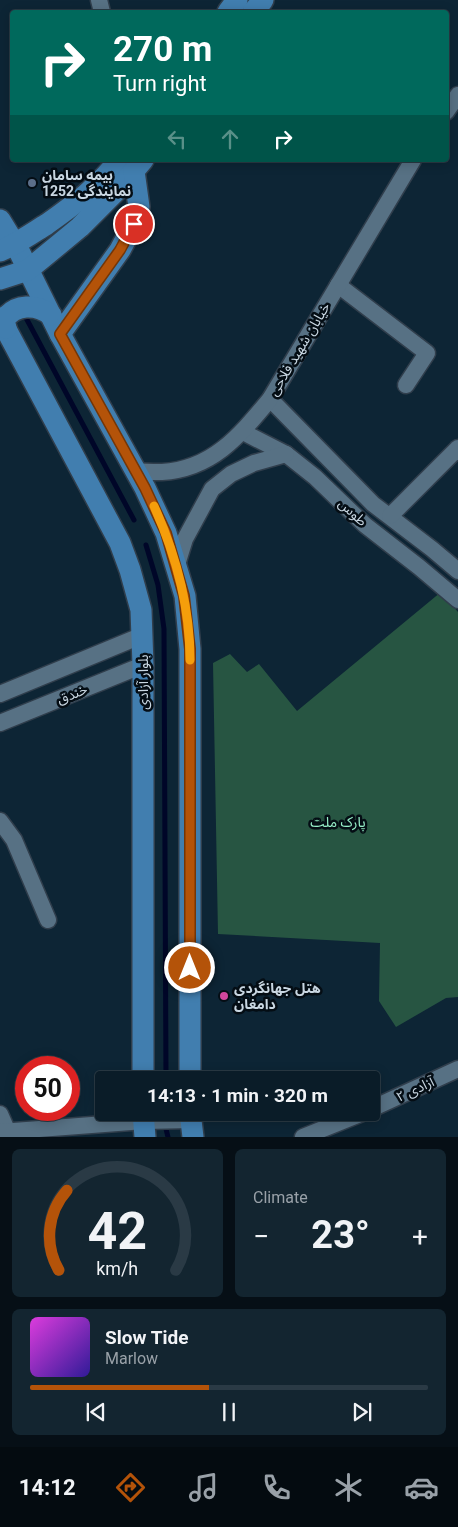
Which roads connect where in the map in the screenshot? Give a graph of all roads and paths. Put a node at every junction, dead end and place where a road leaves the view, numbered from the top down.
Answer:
1 (263, 0) edge
2 (255, 10) edge
3 (458, 95) edge
4 (449, 108) edge
5 (412, 162) edge
6 (132, 164) edge
7 (0, 220) edge
8 (8, 248) edge
9 (28, 270) junction
10 (0, 279) edge
11 (338, 285) junction
12 (51, 315) junction
13 (3, 323) edge
14 (60, 334) junction
15 (406, 385) dead end
16 (270, 399) junction
17 (243, 432) junction
18 (458, 448) edge
19 (286, 454) junction
20 (135, 471) junction
21 (390, 516) junction
22 (176, 568) junction
23 (458, 570) edge
24 (458, 600) edge
25 (143, 635) junction
26 (143, 665) junction
27 (0, 694) edge
28 (0, 723) edge
29 (0, 820) edge
30 (48, 920) dead end
31 (458, 1069) edge
32 (143, 1071) edge
33 (190, 1071) edge
34 (380, 1106) edge
35 (0, 1114) edge
36 (343, 1121) edge
37 (144, 1123) edge
38 (191, 1123) edge
39 (3, 1131) edge
40 (303, 1137) edge

1 - 2 main road
3 - 4 street
5 - 11 street, خیابان شهید فلاحی
6 - 8 main road
6 - 9 main road
6 - 14 main road
7 - 8 main road
8 - 9 main road
9 - 10 main road
9 - 12 main road
11 - 15 street
11 - 16 street, خیابان شهید فلاحی
12 - 13 main road
12 - 14 main road
13 - 25 main road, بلوار آزادی
14 - 20 main road
16 - 17 street, خیابان شهید فلاحی
16 - 21 street, طوس
17 - 19 street, طوس
17 - 20 street, خیابان شهید فلاحی
18 - 21 street
19 - 22 street
19 - 24 street, طوس
20 - 22 main road
21 - 23 street, طوس
22 - 33 main road
25 - 26 main road, بلوار آزادی
25 - 27 street, خندق
26 - 28 street, خندق
26 - 32 main road, بلوار آزادی
29 - 30 street
31 - 34 street, آزادی ۲
35 - 39 street
36 - 40 street
37 - 38 street
37 - 39 street

